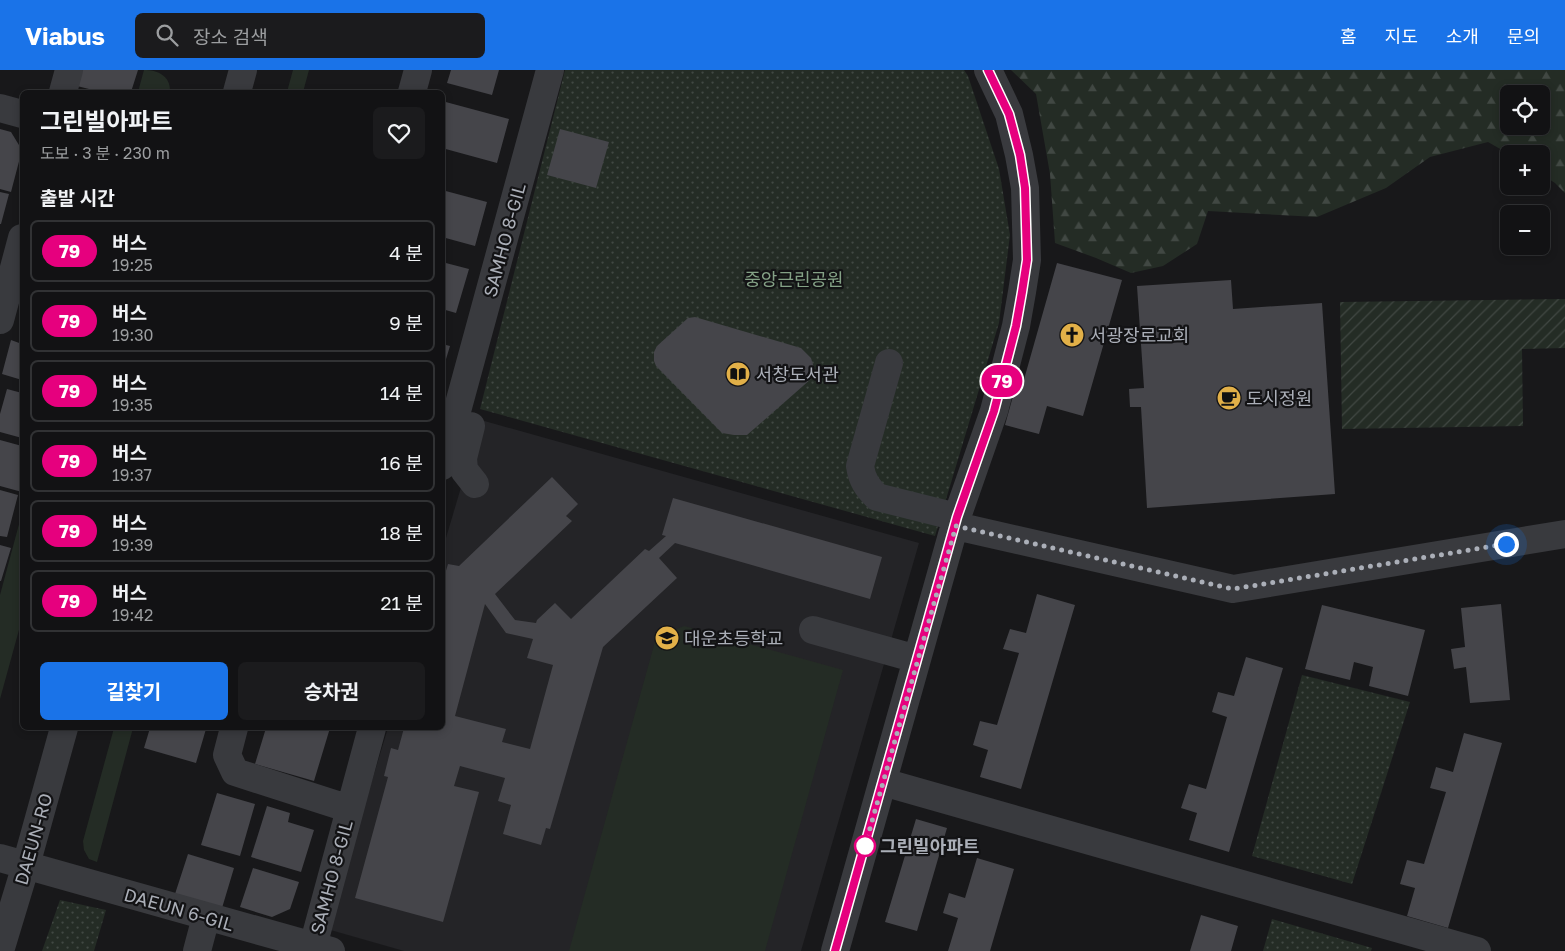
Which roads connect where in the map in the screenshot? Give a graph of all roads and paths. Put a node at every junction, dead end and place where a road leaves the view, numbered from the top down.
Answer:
1 (69, 70) edge
2 (243, 70) edge
3 (418, 70) edge
4 (550, 70) edge
5 (988, 70) edge
6 (64, 90) edge
7 (238, 90) edge
8 (413, 90) edge
9 (0, 108) edge
10 (20, 113) edge
11 (13, 253) edge
12 (0, 320) edge
13 (478, 336) junction
14 (889, 364) dead end
15 (450, 408) edge
16 (445, 444) edge
17 (475, 484) dead end
18 (956, 522) junction
19 (1565, 534) edge
20 (813, 630) dead end
21 (918, 659) junction
22 (63, 730) edge
23 (233, 730) edge
24 (371, 730) edge
25 (883, 782) junction
26 (350, 809) junction
27 (0, 858) edge
28 (26, 865) junction
29 (206, 917) junction
30 (322, 948) edge
31 (0, 951) edge
32 (197, 951) edge
33 (835, 951) edge
34 (1476, 951) edge

1 - 6 street
2 - 7 street
3 - 8 street
4 - 13 street, SAMHO 8-GIL
5 - 18 street
9 - 10 street
11 - 12 street
13 - 15 street, SAMHO 8-GIL
13 - 17 street
14 - 18 street
15 - 16 street, SAMHO 8-GIL
18 - 19 street
18 - 21 street
20 - 21 street
21 - 25 street
22 - 28 street, DAEUN-RO
23 - 26 street, SAMHO 8-GIL
24 - 26 street, SAMHO 8-GIL
25 - 33 street
25 - 34 street
26 - 30 street, SAMHO 8-GIL
27 - 28 street, DAEUN 6-GIL
28 - 29 street, DAEUN 6-GIL
28 - 31 street, DAEUN-RO
29 - 30 street, DAEUN 6-GIL
29 - 32 street

